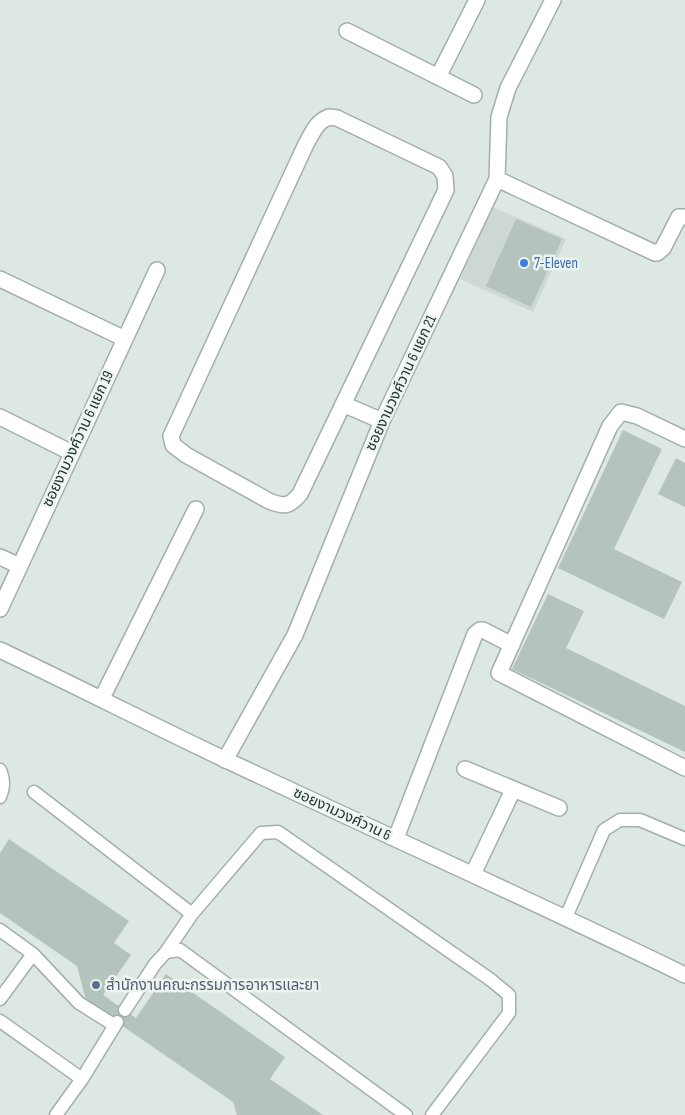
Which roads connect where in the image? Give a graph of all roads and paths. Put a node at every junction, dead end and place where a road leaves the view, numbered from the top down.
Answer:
1 (477, 0) edge
2 (553, 0) edge
3 (347, 30) dead end
4 (438, 77) junction
5 (474, 95) dead end
6 (497, 178) junction
7 (685, 217) edge
8 (157, 270) dead end
9 (0, 280) edge
10 (125, 339) junction
11 (343, 404) junction
12 (0, 417) edge
13 (382, 421) junction
14 (685, 439) edge
15 (72, 453) junction
16 (196, 509) dead end
17 (0, 557) edge
18 (20, 566) junction
19 (0, 609) edge
20 (512, 645) junction
21 (0, 650) edge
22 (102, 698) junction
23 (225, 760) junction
24 (685, 768) edge
25 (465, 769) dead end
26 (0, 770) edge
27 (513, 790) junction
28 (34, 792) dead end
29 (0, 797) edge
30 (559, 808) dead end
31 (396, 838) junction
32 (685, 839) edge
33 (473, 874) junction
34 (192, 914) junction
35 (566, 917) junction
36 (0, 930) edge
37 (166, 952) junction
38 (33, 954) junction
39 (685, 975) edge
40 (0, 999) edge
41 (124, 1010) dead end
42 (0, 1021) edge
43 (82, 1079) junction
44 (56, 1115) edge
45 (406, 1115) edge
46 (432, 1115) edge

1 - 4 street
2 - 6 street, ซอยงามวงศ์วาน 6 แยก 21
3 - 4 street
4 - 5 street
6 - 7 street
6 - 13 street, ซอยงามวงศ์วาน 6 แยก 21
8 - 10 street, ซอยงามวงศ์วาน 6 แยก 19
9 - 10 street
10 - 15 street, ซอยงามวงศ์วาน 6 แยก 19
11 - 11 street
11 - 13 street
12 - 15 street
13 - 23 street, ซอยงามวงศ์วาน 6 แยก 21
14 - 20 street
15 - 18 street, ซอยงามวงศ์วาน 6 แยก 19
16 - 22 street
17 - 18 street
18 - 19 street, ซอยงามวงศ์วาน 6 แยก 19
20 - 24 street
20 - 31 street
21 - 22 street, ซอยงามวงศ์วาน 6
22 - 23 street, ซอยงามวงศ์วาน 6
23 - 31 street, ซอยงามวงศ์วาน 6
25 - 27 street
26 - 29 lane
27 - 30 street
27 - 33 street
28 - 34 lane
31 - 33 street, ซอยงามวงศ์วาน 6
32 - 35 lane
33 - 35 street, ซอยงามวงศ์วาน 6
34 - 37 lane
34 - 46 lane
35 - 39 street, ซอยงามวงศ์วาน 6
36 - 38 lane
37 - 41 lane
37 - 45 lane
38 - 40 lane
38 - 43 lane
42 - 43 lane
43 - 44 lane

